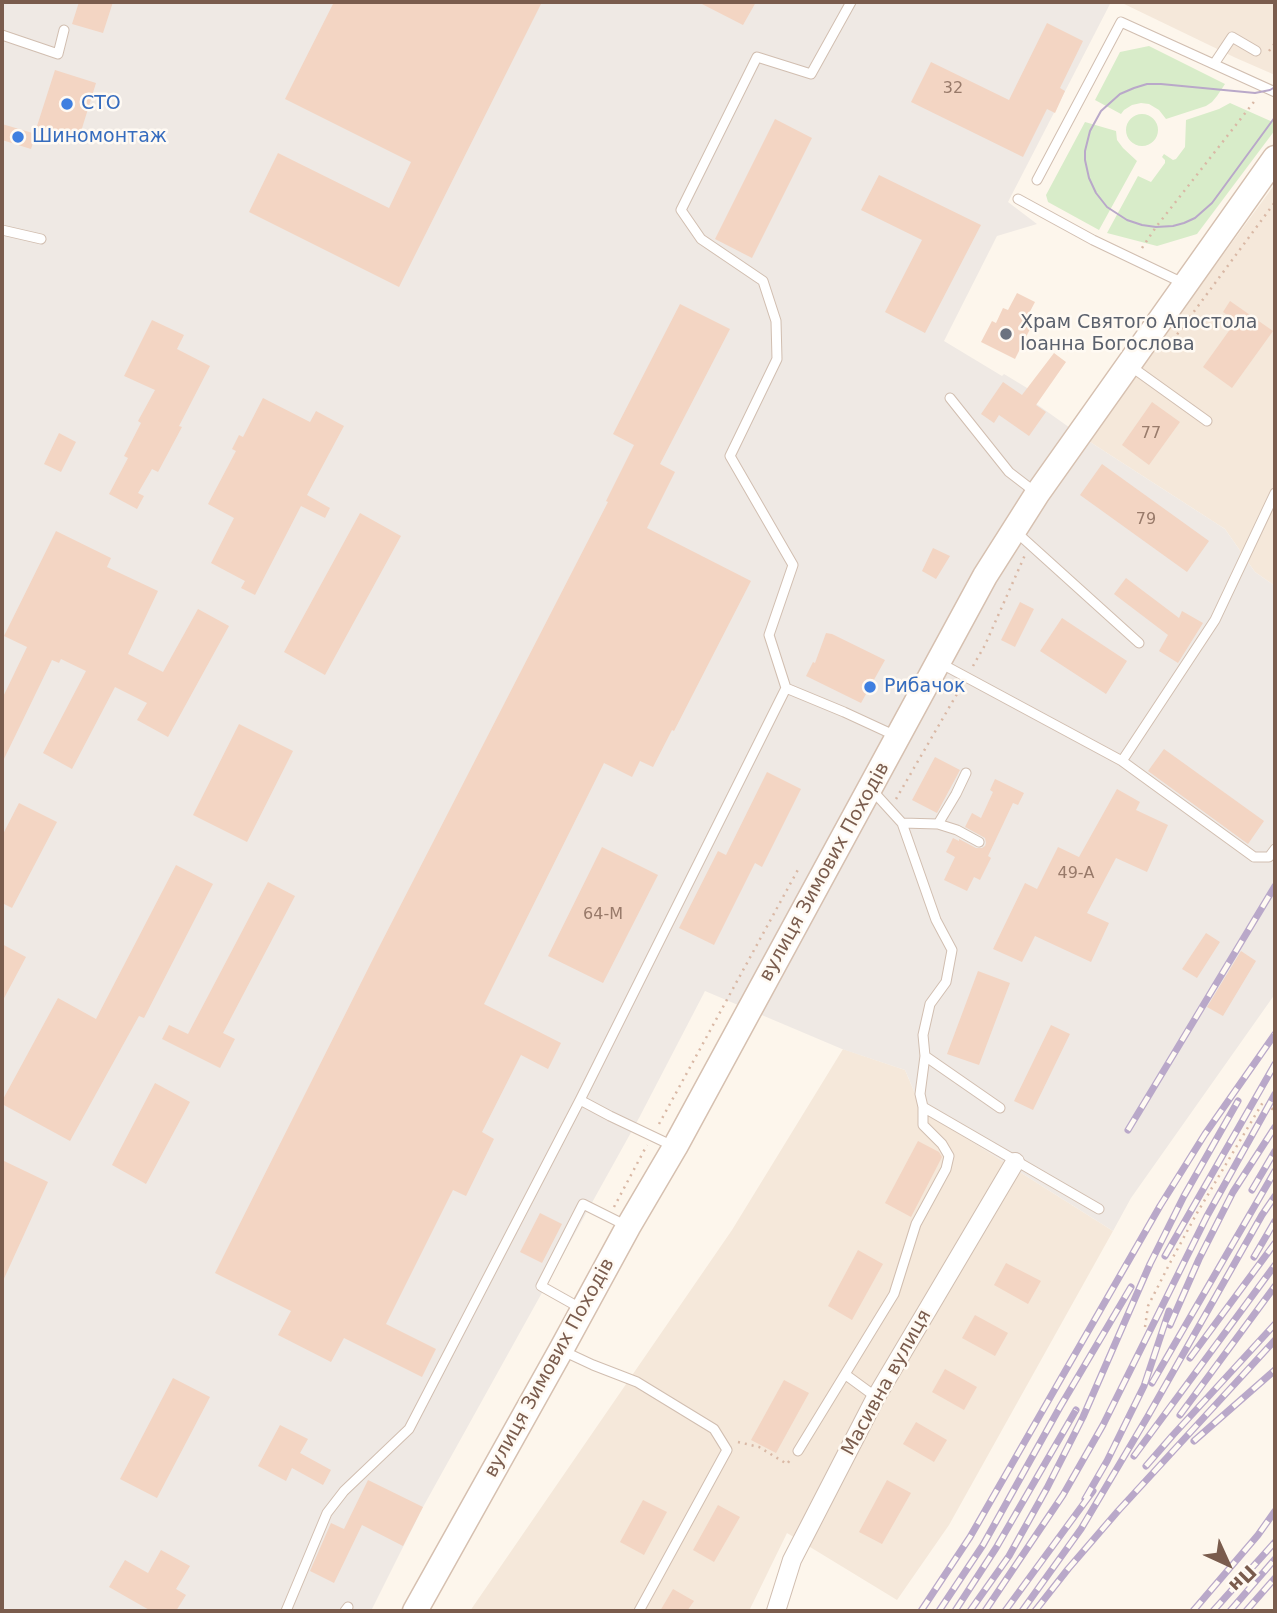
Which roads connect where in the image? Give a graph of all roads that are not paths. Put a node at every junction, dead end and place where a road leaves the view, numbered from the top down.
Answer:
1 (851, 2) edge
2 (64, 30) dead end
3 (2, 35) edge
4 (1256, 51) dead end
5 (1214, 65) junction
6 (1275, 92) edge
7 (1275, 158) edge
8 (1037, 180) dead end
9 (1018, 199) dead end
10 (2, 230) edge
11 (41, 239) dead end
12 (1185, 284) junction
13 (1127, 364) junction
14 (950, 398) dead end
15 (1207, 421) dead end
16 (1275, 493) edge
17 (1037, 494) junction
18 (1022, 537) junction
19 (1139, 643) dead end
20 (938, 662) junction
21 (786, 688) junction
22 (897, 737) junction
23 (1122, 761) junction
24 (966, 773) dead end
25 (871, 789) junction
26 (902, 823) junction
27 (938, 824) junction
28 (978, 842) dead end
29 (1275, 849) edge
30 (925, 1056) junction
31 (580, 1100) junction
32 (923, 1107) junction
33 (1000, 1108) dead end
34 (675, 1147) junction
35 (1015, 1162) junction
36 (1099, 1209) dead end
37 (618, 1222) junction
38 (583, 1310) junction
39 (561, 1350) junction
40 (846, 1375) junction
41 (876, 1396) junction
42 (798, 1451) road end
43 (286, 1611) edge
44 (415, 1611) edge
45 (639, 1611) edge
46 (776, 1611) edge

1 - 21 lane
2 - 3 lane
4 - 5 lane
5 - 6 lane
5 - 8 lane
7 - 12 main road, вулиця Зимових Походів
9 - 12 lane
10 - 11 lane
12 - 13 main road, вулиця Зимових Походів
13 - 15 lane
13 - 17 main road, вулиця Зимових Походів
14 - 17 lane
16 - 23 lane
17 - 18 main road, вулиця Зимових Походів
18 - 19 lane
18 - 20 main road, вулиця Зимових Походів
20 - 22 main road, вулиця Зимових Походів
20 - 23 lane
21 - 22 lane
21 - 31 lane
22 - 25 main road, вулиця Зимових Походів
23 - 29 lane
24 - 27 lane
25 - 26 lane
25 - 34 main road, вулиця Зимових Походів
26 - 27 lane
26 - 30 lane
27 - 28 lane
30 - 32 lane
30 - 33 lane
31 - 34 lane
31 - 43 lane
32 - 35 lane
32 - 40 lane
34 - 37 main road, вулиця Зимових Походів
35 - 36 lane
35 - 41 street, Масивна вулиця
37 - 38 main road, вулиця Зимових Походів
37 - 38 lane
38 - 39 main road, вулиця Зимових Походів
39 - 44 main road, вулиця Зимових Походів
39 - 45 lane
40 - 41 lane
40 - 42 lane
41 - 46 street, Масивна вулиця

